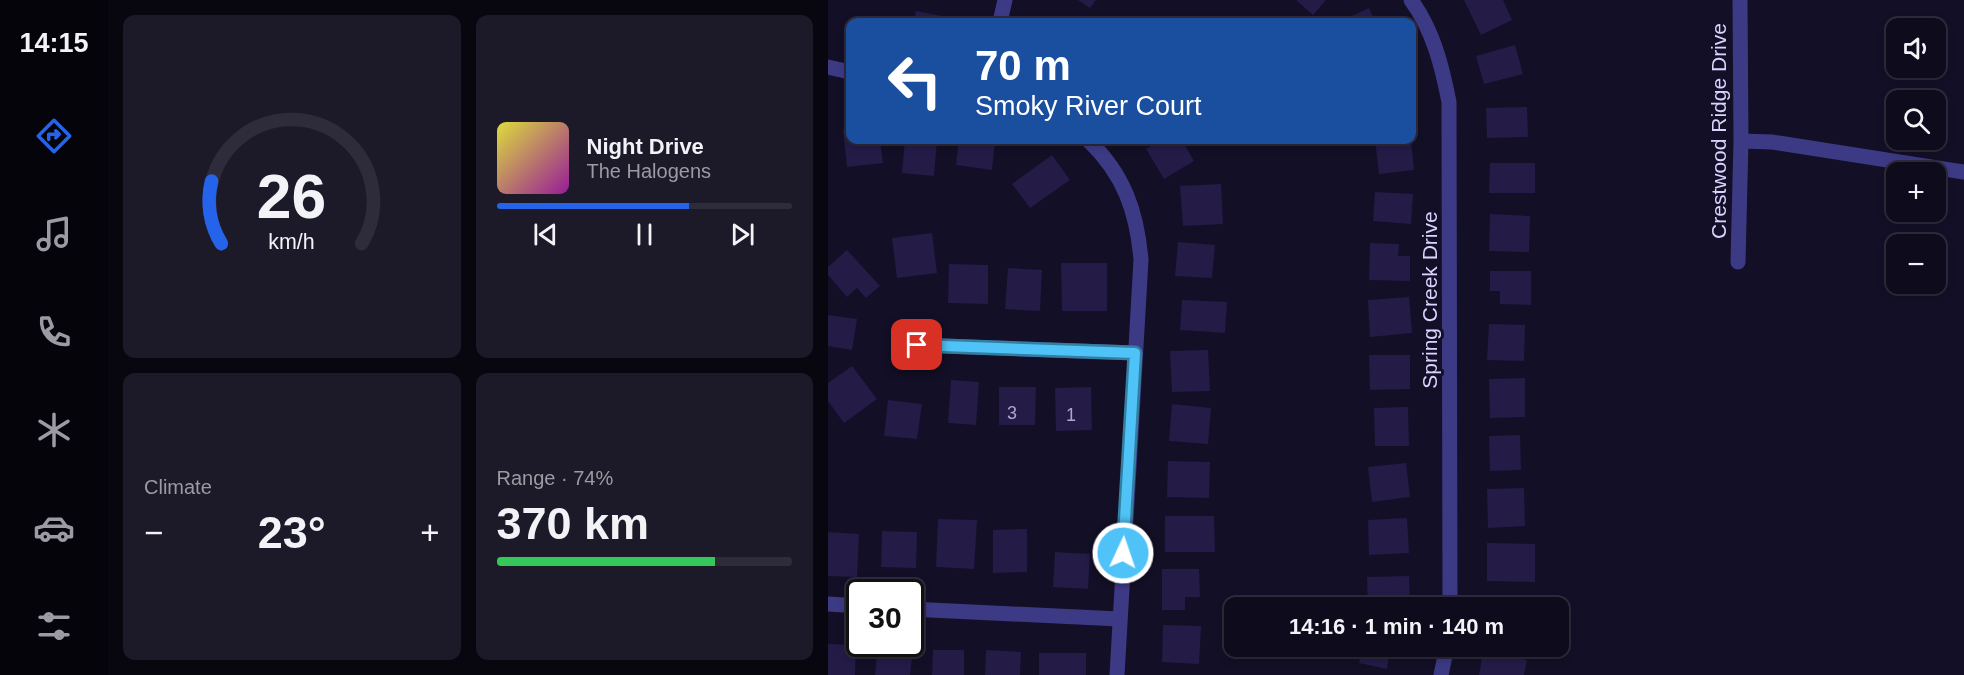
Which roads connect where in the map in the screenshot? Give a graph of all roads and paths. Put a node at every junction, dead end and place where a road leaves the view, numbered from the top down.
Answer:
1 (1005, 0) edge
2 (1411, 0) edge
3 (1740, 0) edge
4 (1001, 18) edge
5 (828, 67) edge
6 (846, 71) edge
7 (1741, 141) junction
8 (1092, 144) edge
9 (1964, 172) edge
10 (1738, 262) dead end
11 (917, 345) dead end
12 (1135, 353) junction
13 (1450, 597) edge
14 (828, 604) edge
15 (846, 605) edge
16 (924, 610) edge
17 (1119, 619) junction
18 (1445, 657) edge
19 (1117, 675) edge
20 (1441, 675) edge

1 - 4 street
2 - 13 street, Spring Creek Drive
3 - 7 street, Crestwood Ridge Drive
5 - 6 street
7 - 9 street
7 - 10 street, Crestwood Ridge Drive
8 - 12 street
11 - 12 street
12 - 17 street
14 - 15 street
16 - 17 street
17 - 19 street
18 - 20 street

